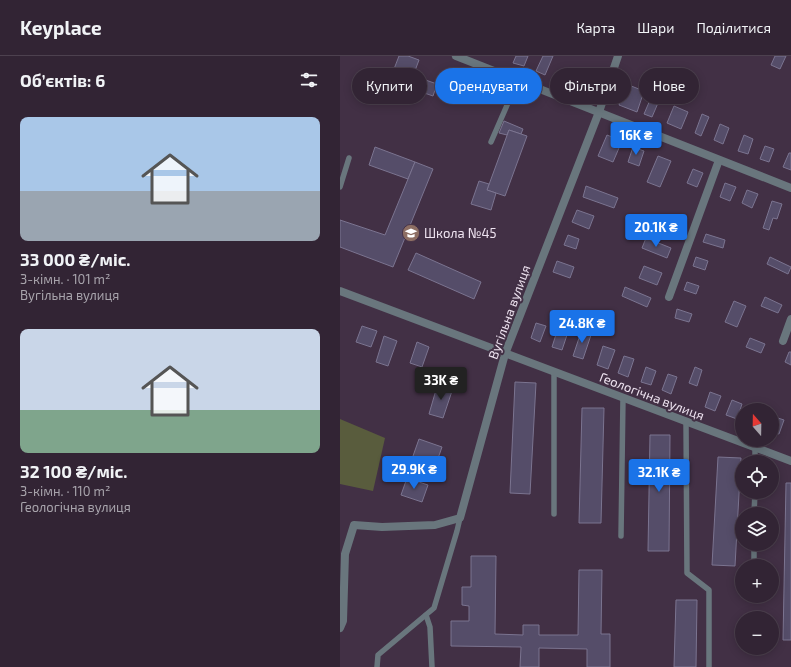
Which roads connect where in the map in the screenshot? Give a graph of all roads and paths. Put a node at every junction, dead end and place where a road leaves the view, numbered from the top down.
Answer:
1 (456, 56) edge
2 (618, 56) edge
3 (487, 68) edge
4 (542, 89) edge
5 (508, 104) edge
6 (599, 112) junction
7 (492, 142) dead end
8 (349, 158) dead end
9 (719, 160) junction
10 (340, 187) edge
11 (791, 188) edge
12 (340, 291) edge
13 (669, 298) dead end
14 (791, 320) edge
15 (783, 341) dead end
16 (505, 354) junction
17 (554, 372) junction
18 (623, 398) junction
19 (686, 422) junction
20 (755, 448) junction
21 (755, 455) edge
22 (791, 461) edge
23 (554, 514) dead end
24 (460, 518) junction
25 (621, 536) dead end
26 (426, 615) junction
27 (340, 628) edge
28 (377, 667) edge
29 (432, 667) edge
30 (709, 667) edge

1 - 3 street
2 - 6 street, Вугільна вулиця
4 - 6 street
5 - 7 lane
6 - 9 street
6 - 16 street, Вугільна вулиця
8 - 10 lane
9 - 11 street
9 - 13 street
12 - 16 street, Геологічна вулиця
14 - 15 street
16 - 17 street, Геологічна вулиця
16 - 24 street, Вугільна вулиця
17 - 18 street, Геологічна вулиця
17 - 23 lane
18 - 19 street, Геологічна вулиця
18 - 25 lane
19 - 20 street, Геологічна вулиця
19 - 30 lane
20 - 21 lane
20 - 22 street, Геологічна вулиця
24 - 26 lane
24 - 27 street
26 - 28 lane
26 - 29 lane

